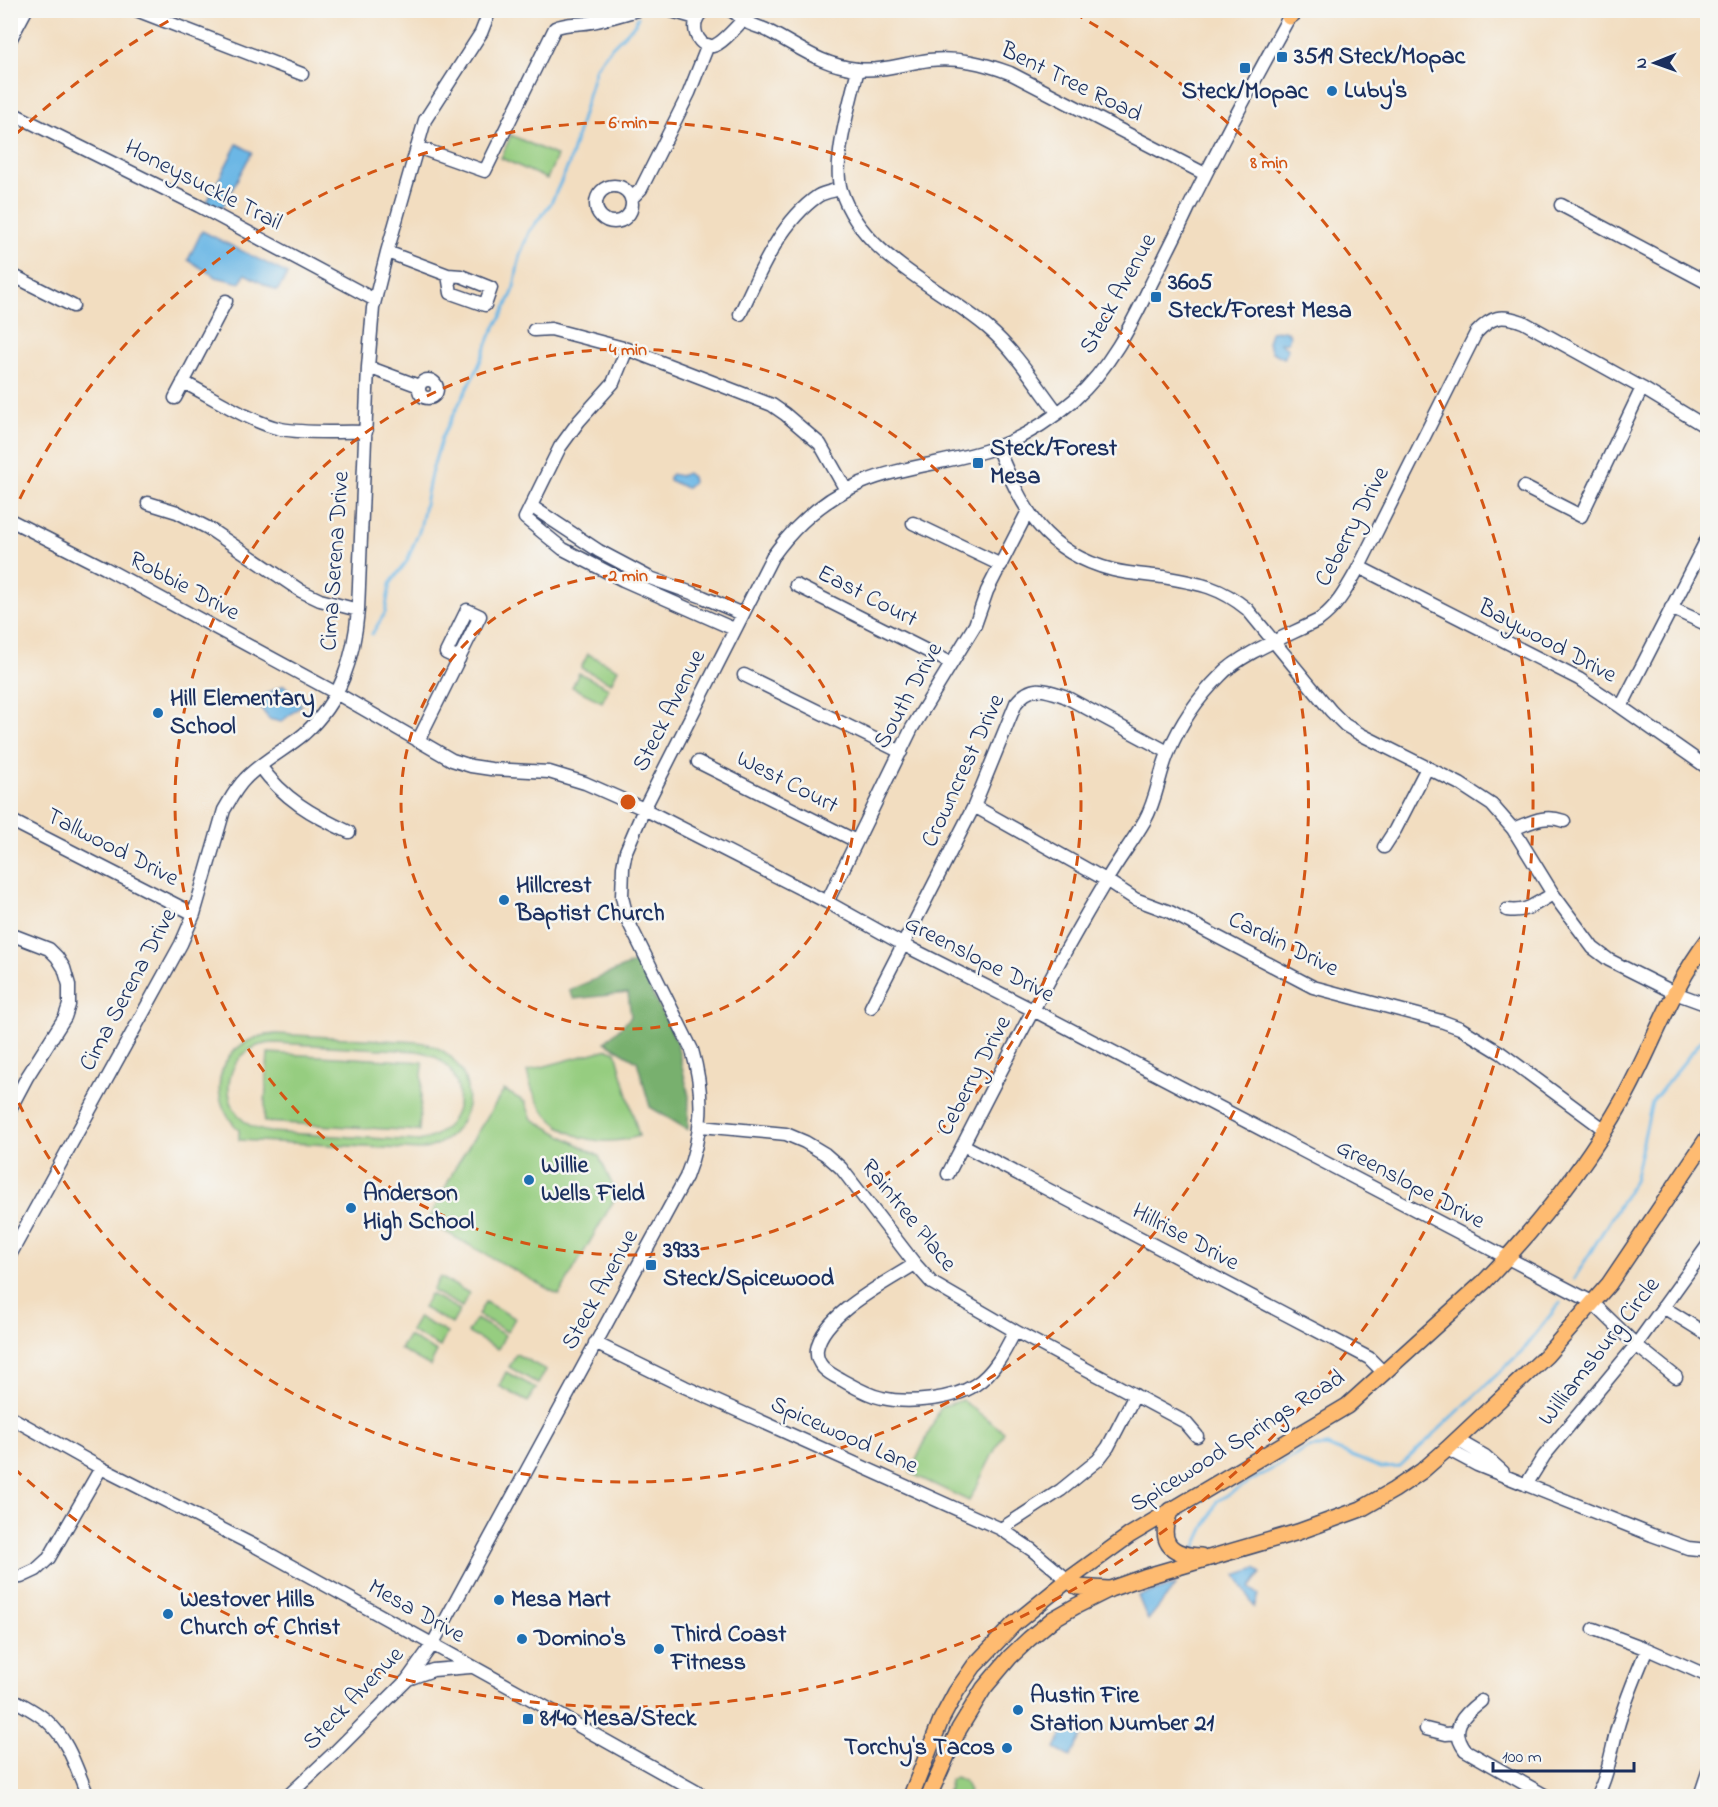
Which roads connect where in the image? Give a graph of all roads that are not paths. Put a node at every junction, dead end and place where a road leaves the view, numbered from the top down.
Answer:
1 (26, 10) edge
2 (136, 10) edge
3 (489, 10) edge
4 (638, 10) edge
5 (668, 10) edge
6 (730, 10) edge
7 (1293, 13) edge
8 (696, 15) edge
9 (743, 20) junction
10 (10, 40) edge
11 (708, 45) junction
12 (858, 69) junction
13 (302, 74) dead end
14 (10, 112) edge
15 (417, 147) junction
16 (1205, 174) junction
17 (840, 189) junction
18 (631, 199) dead end
19 (1561, 205) dead end
20 (387, 252) junction
21 (10, 274) edge
22 (448, 275) dead end
23 (1707, 283) edge
24 (375, 300) junction
25 (226, 301) dead end
26 (73, 306) dead end
27 (740, 314) dead end
28 (534, 330) dead end
29 (627, 349) junction
30 (368, 367) junction
31 (183, 382) junction
32 (419, 386) dead end
33 (1642, 388) junction
34 (175, 398) dead end
35 (1057, 412) junction
36 (1707, 428) edge
37 (366, 432) junction
38 (997, 447) junction
39 (1524, 487) dead end
40 (846, 490) junction
41 (148, 503) dead end
42 (531, 506) junction
43 (1028, 511) junction
44 (10, 520) edge
45 (913, 523) dead end
46 (1707, 537) edge
47 (1001, 565) junction
48 (1359, 567) junction
49 (795, 585) dead end
50 (1671, 608) junction
51 (358, 610) junction
52 (742, 614) junction
53 (1707, 625) edge
54 (734, 629) junction
55 (1275, 642) junction
56 (459, 659) dead end
57 (951, 663) junction
58 (744, 675) dead end
59 (336, 693) junction
60 (1621, 707) junction
61 (418, 741) junction
62 (901, 752) junction
63 (1168, 752) junction
64 (698, 762) dead end
65 (260, 766) junction
66 (1427, 768) junction
67 (1707, 768) edge
68 (974, 806) junction
69 (644, 809) junction
70 (10, 820) edge
71 (1564, 821) dead end
72 (1513, 830) junction
73 (349, 832) dead end
74 (856, 842) junction
75 (1384, 848) dead end
76 (1106, 880) junction
77 (1553, 894) junction
78 (827, 902) junction
79 (1507, 910) dead end
80 (194, 914) junction
81 (10, 934) edge
82 (1707, 940) edge
83 (904, 945) junction
84 (1675, 993) junction
85 (1707, 1005) edge
86 (871, 1007) dead end
87 (1033, 1010) junction
88 (10, 1109) edge
89 (700, 1126) junction
90 (1605, 1130) junction
91 (1707, 1137) edge
92 (963, 1144) junction
93 (948, 1174) dead end
94 (1707, 1248) edge
95 (10, 1256) edge
96 (1507, 1259) junction
97 (915, 1264) junction
98 (1592, 1302) junction
99 (1663, 1307) junction
100 (1015, 1331) junction
101 (1707, 1335) edge
102 (595, 1343) junction
103 (1636, 1345) junction
104 (1384, 1373) junction
105 (1676, 1377) dead end
106 (1135, 1395) junction
107 (10, 1417) edge
108 (1197, 1436) dead end
109 (1452, 1445) junction
110 (101, 1468) junction
111 (1526, 1485) junction
112 (1171, 1510) junction
113 (1001, 1529) junction
114 (1707, 1550) edge
115 (1213, 1557) junction
116 (10, 1578) edge
117 (1068, 1580) junction
118 (1110, 1589) junction
119 (1076, 1606) junction
120 (1594, 1629) dead end
121 (432, 1645) junction
122 (1647, 1649) junction
123 (1010, 1657) junction
124 (474, 1667) junction
125 (1707, 1676) edge
126 (407, 1680) junction
127 (10, 1698) edge
128 (1481, 1701) dead end
129 (1426, 1729) dead end
130 (1457, 1733) junction
131 (1707, 1772) edge
132 (88, 1797) edge
133 (288, 1797) edge
134 (704, 1797) edge
135 (911, 1797) edge
136 (929, 1797) edge
137 (1546, 1797) edge
138 (1597, 1797) edge
139 (1700, 1797) edge

1 - 10 street
2 - 13 street
3 - 15 street, Cima Serena Drive
4 - 15 street
5 - 8 street
6 - 9 street, Bent Tree Road
7 - 16 street, Steck Avenue
8 - 11 street
9 - 11 street
9 - 12 street, Bent Tree Road
11 - 18 street
12 - 16 street, Bent Tree Road
12 - 17 street
14 - 24 street, Honeysuckle Trail
15 - 20 street, Cima Serena Drive
16 - 35 street, Steck Avenue
17 - 27 street
17 - 35 street
19 - 23 street
20 - 22 street
20 - 24 street, Cima Serena Drive
21 - 26 street
24 - 30 street, Cima Serena Drive
25 - 31 street
28 - 29 street
29 - 40 street
29 - 42 street
30 - 32 street
30 - 37 street, Cima Serena Drive
31 - 34 street
31 - 37 street
33 - 36 street, Ceberry Drive
33 - 39 street
33 - 48 street, Ceberry Drive
35 - 38 street, Steck Avenue
37 - 51 street, Cima Serena Drive
38 - 40 street, Steck Avenue
38 - 43 street
40 - 52 street, Steck Avenue
41 - 51 street
42 - 52 street
42 - 54 street
43 - 47 street, South Drive
43 - 55 street
44 - 59 street, Robbie Drive
45 - 47 street
46 - 50 street
47 - 57 street, South Drive
48 - 55 street, Ceberry Drive
48 - 60 street, Baywood Drive
49 - 57 street, East Court
50 - 53 street
50 - 60 street
51 - 59 street, Cima Serena Drive
52 - 54 street, Steck Avenue
54 - 69 street, Steck Avenue
55 - 63 street, Ceberry Drive
55 - 66 street
56 - 61 street
57 - 62 street, South Drive
58 - 62 street
59 - 61 street, Greenslope Drive
59 - 65 street, Cima Serena Drive
60 - 67 street, Baywood Drive
61 - 69 street, Greenslope Drive
62 - 74 street, South Drive
63 - 68 street, Crowncrest Drive
63 - 76 street, Ceberry Drive
64 - 74 street, West Court
65 - 73 street
65 - 80 street, Cima Serena Drive
66 - 72 street
66 - 75 street
68 - 76 street, Cardin Drive
68 - 83 street, Crowncrest Drive
69 - 78 street, Greenslope Drive
69 - 89 street, Steck Avenue
70 - 80 street, Tallwood Drive
71 - 72 street
72 - 77 street
74 - 78 street, South Drive
76 - 87 street, Ceberry Drive
76 - 90 street, Cardin Drive
77 - 79 street
77 - 84 street
78 - 83 street, Greenslope Drive
80 - 95 street, Cima Serena Drive
81 - 88 street
82 - 84 main road, Spicewood Springs Road
83 - 86 street, Crowncrest Drive
83 - 87 street, Greenslope Drive
84 - 85 street
84 - 90 main road, Spicewood Springs Road
87 - 92 street, Ceberry Drive
87 - 96 street, Greenslope Drive
89 - 97 street, Raintree Place
89 - 102 street, Steck Avenue
90 - 96 main road, Spicewood Springs Road
91 - 98 main road
92 - 93 street, Ceberry Drive
92 - 104 street, Hillrise Drive
94 - 99 street, Williamsburg Circle
96 - 98 street, Greenslope Drive
96 - 104 main road, Spicewood Springs Road
97 - 100 street, Raintree Place
97 - 100 street
98 - 103 street, Greenslope Drive
98 - 109 main road
99 - 101 street
99 - 103 street, Williamsburg Circle
100 - 106 street, Raintree Place
102 - 113 street, Spicewood Lane
102 - 121 street, Steck Avenue
103 - 105 street, Greenslope Drive
103 - 111 street, Williamsburg Circle
104 - 112 main road, Spicewood Springs Road
106 - 108 street, Raintree Place
106 - 113 street
107 - 110 street, Mesa Drive
109 - 111 street
109 - 115 main road
110 - 116 street
110 - 121 street, Mesa Drive
111 - 114 street
112 - 115 main road
112 - 117 main road, Spicewood Springs Road
113 - 117 street, Spicewood Lane
115 - 118 main road
117 - 118 main road
117 - 119 main road
117 - 123 main road
117 - 135 main road, Spicewood Springs Road
118 - 119 main road
119 - 123 main road
120 - 122 street
121 - 124 street, Mesa Drive
121 - 126 street, Steck Avenue
122 - 125 street
122 - 138 street
123 - 136 main road
124 - 126 street
124 - 134 street, Mesa Drive
126 - 133 street, Steck Avenue
127 - 132 street
128 - 130 street
129 - 130 street
130 - 137 street
131 - 139 street

